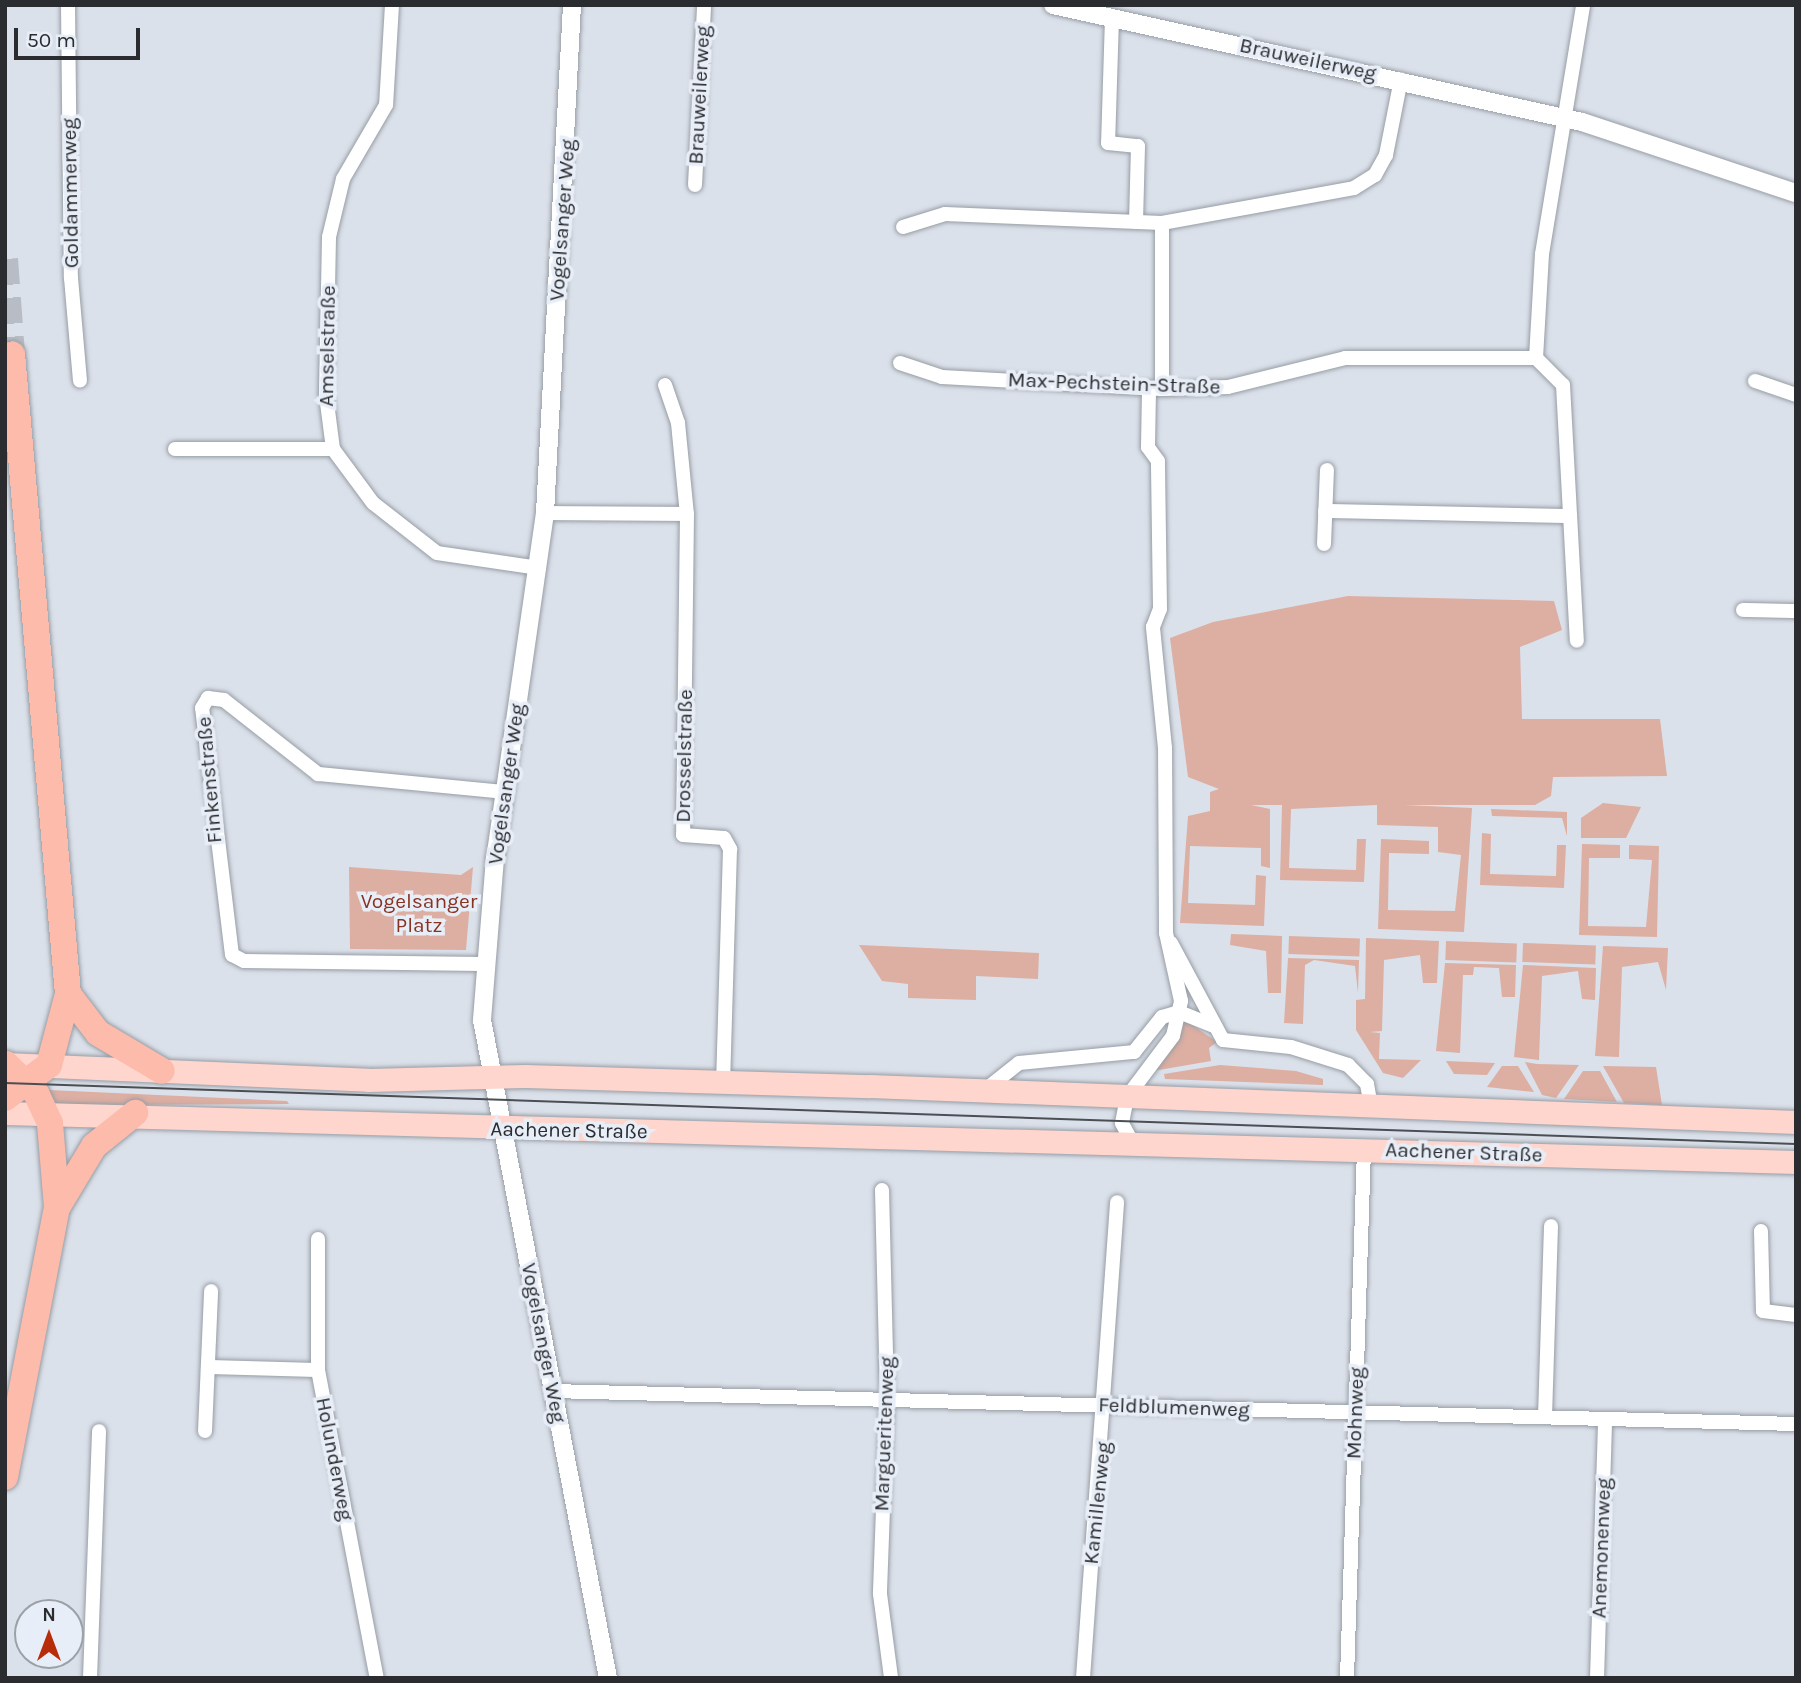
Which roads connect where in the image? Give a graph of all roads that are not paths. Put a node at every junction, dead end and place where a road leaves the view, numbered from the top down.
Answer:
1 (68, 5) edge
2 (392, 5) edge
3 (572, 5) edge
4 (704, 5) edge
5 (1053, 5) edge
6 (1584, 5) edge
7 (1112, 18) junction
8 (1401, 79) junction
9 (1562, 117) junction
10 (695, 185) dead end
11 (1796, 193) edge
12 (1136, 222) junction
13 (1163, 223) junction
14 (903, 227) dead end
15 (12, 354) dead end
16 (1535, 358) junction
17 (900, 362) dead end
18 (80, 381) dead end
19 (1755, 381) dead end
20 (665, 385) dead end
21 (1156, 388) junction
22 (1796, 395) edge
23 (175, 449) dead end
24 (333, 449) junction
25 (1327, 470) dead end
26 (1325, 512) junction
27 (545, 513) junction
28 (687, 514) junction
29 (1569, 516) junction
30 (1324, 544) dead end
31 (539, 568) junction
32 (1743, 610) dead end
33 (1796, 611) edge
34 (1577, 642) dead end
35 (504, 792) junction
36 (1166, 933) junction
37 (482, 964) junction
38 (68, 994) junction
39 (1179, 1012) junction
40 (1212, 1025) junction
41 (49, 1065) junction
42 (162, 1070) junction
43 (491, 1076) junction
44 (14, 1085) edge
45 (723, 1085) junction
46 (985, 1090) junction
47 (1127, 1097) junction
48 (1371, 1106) junction
49 (46, 1112) junction
50 (135, 1113) junction
51 (1796, 1122) edge
52 (504, 1129) junction
53 (1133, 1144) junction
54 (1364, 1148) junction
55 (1796, 1163) edge
56 (882, 1191) dead end
57 (1117, 1202) dead end
58 (57, 1207) junction
59 (1551, 1226) dead end
60 (1761, 1231) dead end
61 (318, 1239) dead end
62 (211, 1291) dead end
63 (1796, 1315) edge
64 (208, 1367) junction
65 (318, 1370) junction
66 (552, 1391) junction
67 (887, 1400) junction
68 (1108, 1406) junction
69 (1355, 1412) junction
70 (1545, 1417) junction
71 (1605, 1419) junction
72 (1796, 1424) edge
73 (205, 1430) dead end
74 (99, 1431) dead end
75 (5, 1477) edge
76 (89, 1678) edge
77 (377, 1678) edge
78 (608, 1678) edge
79 (891, 1678) edge
80 (1083, 1678) edge
81 (1347, 1678) edge
82 (1597, 1678) edge

1 - 18 street, Goldammerweg
2 - 24 street, Amselstraße
3 - 27 street, Vogelsanger Weg
4 - 10 street, Brauweilerweg
5 - 7 street, Brauweilerweg
6 - 9 street
7 - 8 street, Brauweilerweg
7 - 12 street
8 - 9 street, Brauweilerweg
8 - 13 street
9 - 11 street, Brauweilerweg
9 - 16 street
12 - 13 street
12 - 14 street
13 - 21 street
15 - 38 highway
16 - 21 street, Max-Pechstein-Straße
16 - 29 street
17 - 21 street, Max-Pechstein-Straße
19 - 22 street
20 - 28 street, Drosselstraße
21 - 36 street
23 - 24 street
24 - 31 street, Amselstraße
25 - 26 street
26 - 29 street
26 - 30 street
27 - 28 street
27 - 31 street, Vogelsanger Weg
28 - 45 street, Drosselstraße
29 - 34 street
31 - 35 street, Vogelsanger Weg
32 - 33 street
35 - 37 street, Vogelsanger Weg
35 - 37 street, Finkenstraße
36 - 39 street
36 - 40 street
37 - 43 street, Vogelsanger Weg
38 - 41 highway
38 - 42 highway
39 - 40 street
39 - 46 street
39 - 47 street
40 - 48 street
41 - 42 main road, Aachener Straße
41 - 44 highway
42 - 43 main road, Aachener Straße
43 - 45 main road, Aachener Straße
43 - 52 street, Vogelsanger Weg
44 - 49 highway
45 - 46 main road, Aachener Straße
46 - 47 main road, Aachener Straße
47 - 48 main road, Aachener Straße
47 - 53 street
48 - 51 main road, Aachener Straße
49 - 50 main road, Aachener Straße
49 - 58 highway
50 - 52 main road, Aachener Straße
50 - 58 highway
52 - 53 main road, Aachener Straße
52 - 66 street, Vogelsanger Weg
53 - 54 main road, Aachener Straße
54 - 55 main road, Aachener Straße
54 - 69 street, Mohnweg
56 - 67 street, Margueritenweg
57 - 68 street, Kamillenweg
58 - 75 highway
59 - 70 street
60 - 63 street
61 - 65 street, Holunderweg
62 - 64 street
64 - 65 street
64 - 73 street
65 - 77 street, Holunderweg
66 - 67 street, Feldblumenweg
66 - 78 street, Vogelsanger Weg
67 - 68 street, Feldblumenweg
67 - 79 street, Margueritenweg
68 - 69 street, Feldblumenweg
68 - 80 street, Kamillenweg
69 - 70 street, Feldblumenweg
69 - 81 street, Mohnweg
70 - 71 street, Feldblumenweg
71 - 72 street, Feldblumenweg
71 - 82 street, Anemonenweg
74 - 76 street

